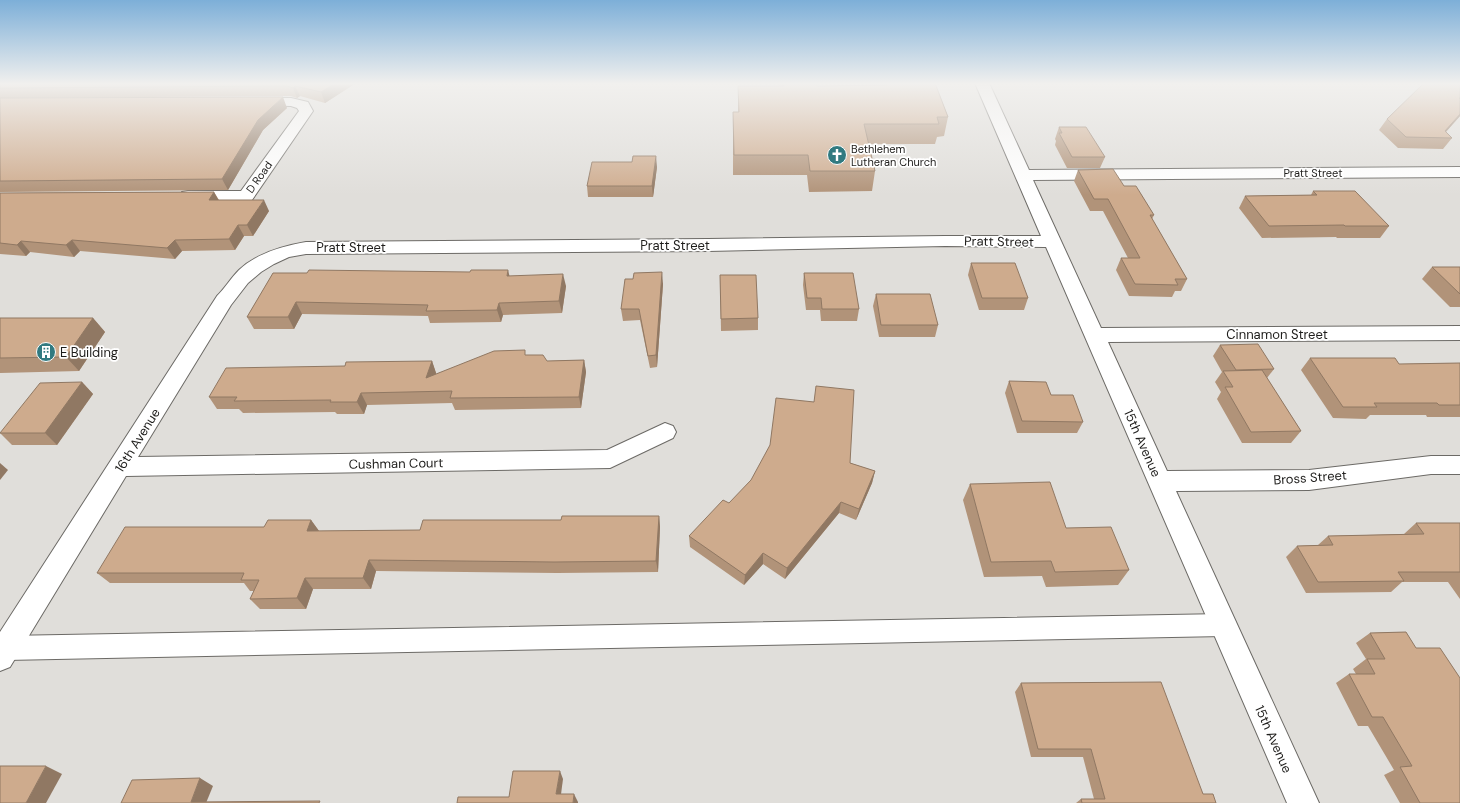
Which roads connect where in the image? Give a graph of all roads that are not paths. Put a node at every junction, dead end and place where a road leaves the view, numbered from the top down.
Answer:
1 (299, 120) edge
2 (998, 120) edge
3 (1460, 172) edge
4 (1022, 175) junction
5 (175, 196) edge
6 (1053, 242) junction
7 (297, 249) joint
8 (1460, 333) edge
9 (1095, 335) junction
10 (665, 432) dead end
11 (1460, 465) edge
12 (120, 467) junction
13 (1160, 481) junction
14 (1224, 625) junction
15 (3, 652) edge
16 (1303, 803) edge

1 - 5 street, D Road
2 - 4 street, 15th Avenue
3 - 4 street, Pratt Street
4 - 6 street, 15th Avenue
6 - 7 street, Pratt Street
6 - 9 street, 15th Avenue
7 - 12 street, 16th Avenue
8 - 9 street, Cinnamon Street
9 - 13 street, 15th Avenue
10 - 12 street, Cushman Court
11 - 13 street, Bross Street
12 - 15 street, 16th Avenue
13 - 14 street, 15th Avenue
14 - 15 lane
14 - 16 street, 15th Avenue

